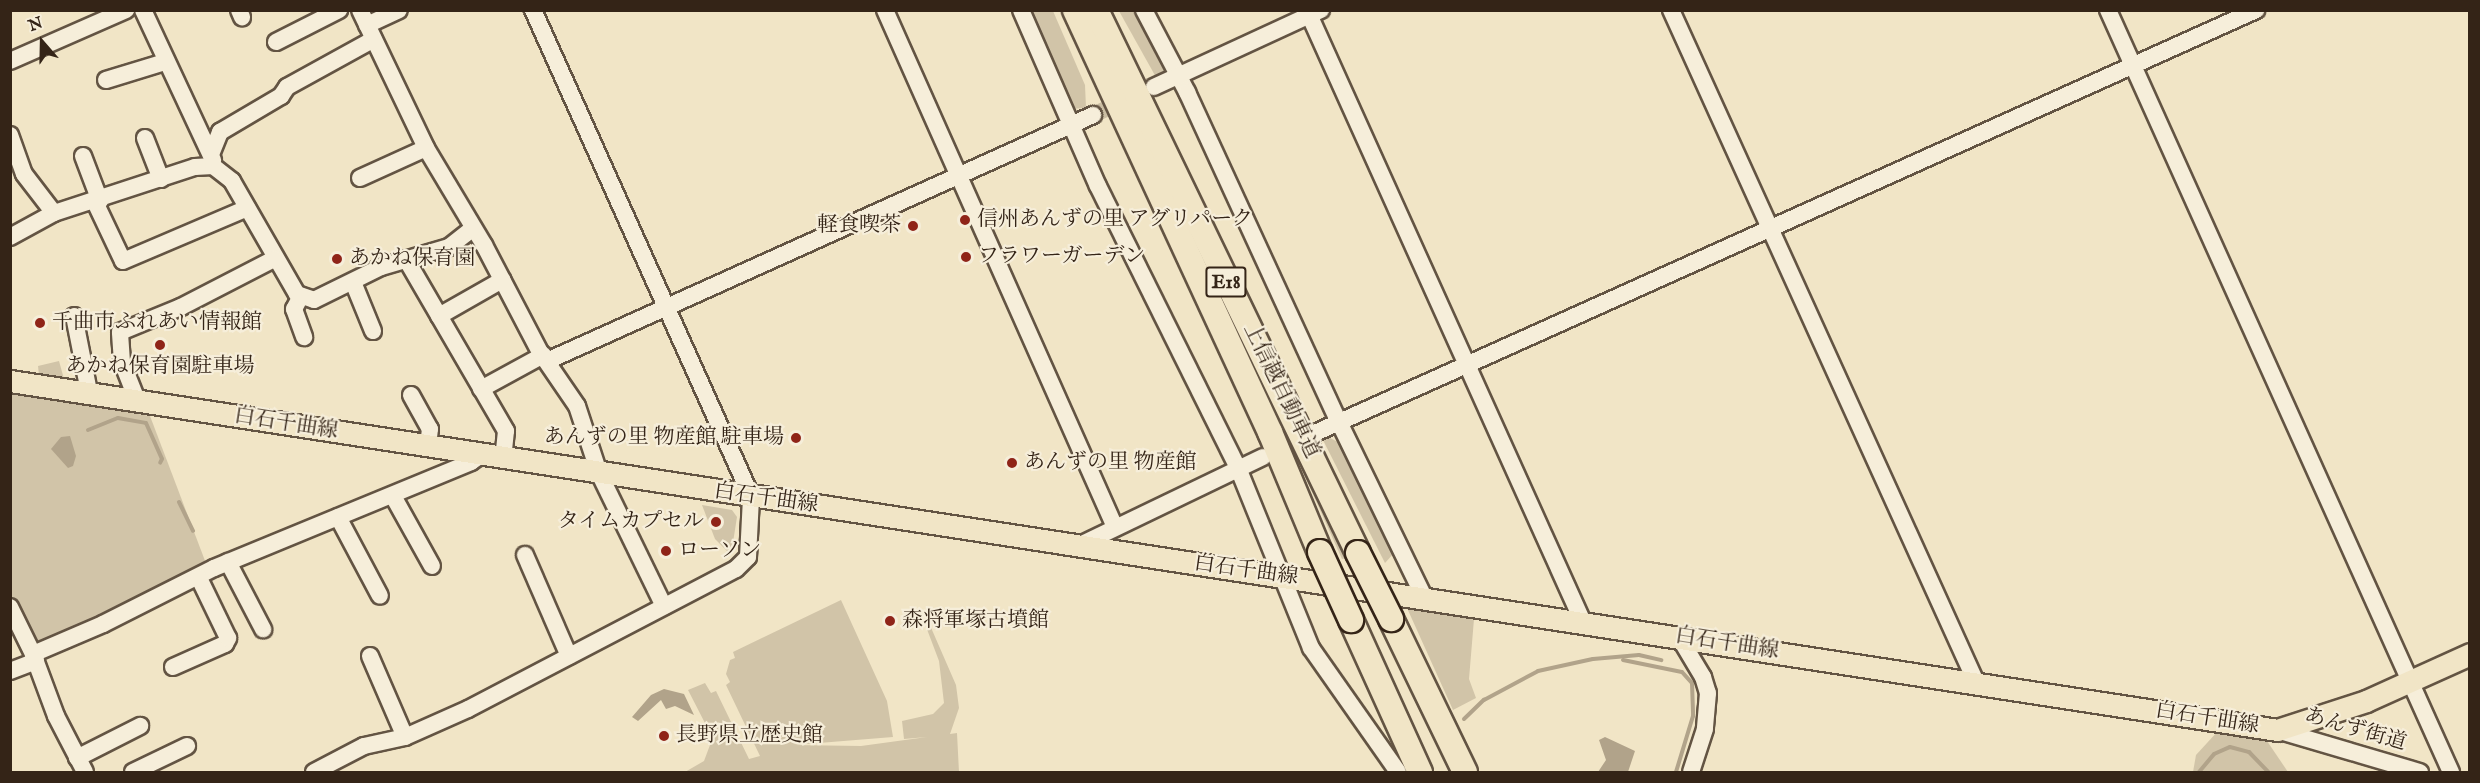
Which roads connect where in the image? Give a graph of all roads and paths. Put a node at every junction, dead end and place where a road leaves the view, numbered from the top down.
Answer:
1 (126, 10) edge
2 (143, 10) edge
3 (339, 10) edge
4 (399, 10) edge
5 (533, 10) edge
6 (885, 10) edge
7 (1021, 10) edge
8 (1075, 10) edge
9 (1096, 10) edge
10 (1144, 10) edge
11 (1671, 10) edge
12 (2108, 10) edge
13 (2256, 10) edge
14 (1313, 12) edge
15 (367, 25) edge
16 (276, 42) dead end
17 (10, 61) edge
18 (165, 62) junction
19 (2133, 66) junction
20 (1177, 77) junction
21 (106, 80) dead end
22 (1154, 87) dead end
23 (1093, 115) tunnel mouth
24 (1071, 125) junction
25 (10, 135) edge
26 (145, 138) dead end
27 (426, 148) junction
28 (83, 156) dead end
29 (213, 159) junction
30 (17, 177) edge
31 (958, 177) junction
32 (360, 178) dead end
33 (161, 179) junction
34 (97, 202) junction
35 (247, 208) junction
36 (54, 213) junction
37 (1770, 229) junction
38 (472, 230) junction
39 (10, 237) edge
40 (274, 259) junction
41 (406, 259) junction
42 (502, 280) junction
43 (352, 282) junction
44 (301, 296) junction
45 (667, 307) junction
46 (74, 316) dead end
47 (439, 316) junction
48 (373, 331) dead end
49 (304, 337) dead end
50 (545, 358) junction
51 (1469, 365) junction
52 (10, 381) edge
53 (481, 389) junction
54 (89, 392) junction
55 (411, 395) dead end
56 (137, 400) junction
57 (1340, 424) junction
58 (1316, 433) dead end
59 (428, 446) junction
60 (481, 454) junction
61 (1263, 457) dead end
62 (503, 458) junction
63 (1238, 468) junction
64 (599, 472) junction
65 (393, 496) junction
66 (751, 498) junction
67 (338, 517) junction
68 (1115, 528) junction
69 (1078, 546) junction
70 (525, 555) dead end
71 (228, 562) junction
72 (432, 566) dead end
73 (1283, 576) junction
74 (199, 578) junction
75 (380, 596) dead end
76 (1424, 597) junction
77 (10, 606) edge
78 (664, 606) junction
79 (1582, 620) junction
80 (263, 629) dead end
81 (1679, 637) junction
82 (2469, 654) edge
83 (370, 656) dead end
84 (569, 656) junction
85 (35, 657) junction
86 (173, 667) dead end
87 (10, 671) edge
88 (2410, 681) junction
89 (1976, 682) junction
90 (140, 726) dead end
91 (2277, 730) junction
92 (405, 737) junction
93 (187, 746) dead end
94 (81, 765) edge
95 (133, 772) edge
96 (314, 772) edge
97 (1398, 772) edge
98 (1420, 772) edge
99 (1465, 772) edge
100 (1691, 772) edge
101 (2420, 772) edge
102 (2451, 772) edge

1 - 17 street
2 - 18 street
3 - 16 street
4 - 15 street
5 - 45 street
6 - 31 street
7 - 24 street
8 - 98 highway, 上信越自動車道 / E18, bridge
9 - 99 highway, 上信越自動車道 / E18, bridge
10 - 20 street
11 - 37 street
12 - 19 street
13 - 19 street
14 - 20 street
14 - 51 street
15 - 27 street
15 - 29 street
18 - 21 street
18 - 29 street
19 - 37 street
19 - 88 street
20 - 22 street
20 - 57 street
23 - 24 street
24 - 31 street
24 - 63 street
25 - 30 street
26 - 33 street
27 - 32 street
27 - 38 street
28 - 34 street
29 - 33 street
29 - 35 street
30 - 36 street
31 - 45 street
31 - 68 street
33 - 34 street
34 - 35 street
34 - 36 street
35 - 40 street
36 - 39 street
37 - 51 street
37 - 89 street
38 - 41 street
38 - 42 street
40 - 44 street
40 - 56 street
41 - 43 street
41 - 47 street
42 - 47 street
42 - 50 street
43 - 44 street
43 - 48 street
44 - 49 street
45 - 50 street
45 - 66 street
46 - 54 street
47 - 53 street
50 - 53 street
50 - 64 street
51 - 57 street
51 - 79 street
52 - 54 main road, 白石千曲線
53 - 62 street
54 - 56 main road, 白石千曲線
55 - 59 street
56 - 59 main road, 白石千曲線
57 - 58 street
57 - 76 street
59 - 60 main road, 白石千曲線
60 - 62 main road, 白石千曲線
60 - 65 street
61 - 63 street
62 - 64 main road, 白石千曲線
63 - 68 street
63 - 73 street
64 - 66 main road, 白石千曲線
64 - 78 street
65 - 67 street
65 - 72 street
66 - 69 main road, 白石千曲線
66 - 78 street
67 - 71 street
67 - 75 street
68 - 69 street
69 - 73 main road, 白石千曲線
70 - 84 street
71 - 74 street
71 - 80 street
73 - 76 main road, 白石千曲線
73 - 97 street
74 - 85 street
74 - 86 street
76 - 79 main road, 白石千曲線
77 - 85 street
78 - 84 street
79 - 81 main road, 白石千曲線
81 - 89 main road, 白石千曲線
81 - 100 street
82 - 88 main road, 白石千曲線
83 - 92 street
84 - 92 street
85 - 87 street
85 - 94 street
88 - 91 main road, 白石千曲線
88 - 102 street
89 - 91 main road, 白石千曲線
90 - 94 street
91 - 101 street, あんず街道
92 - 96 street
93 - 95 street

